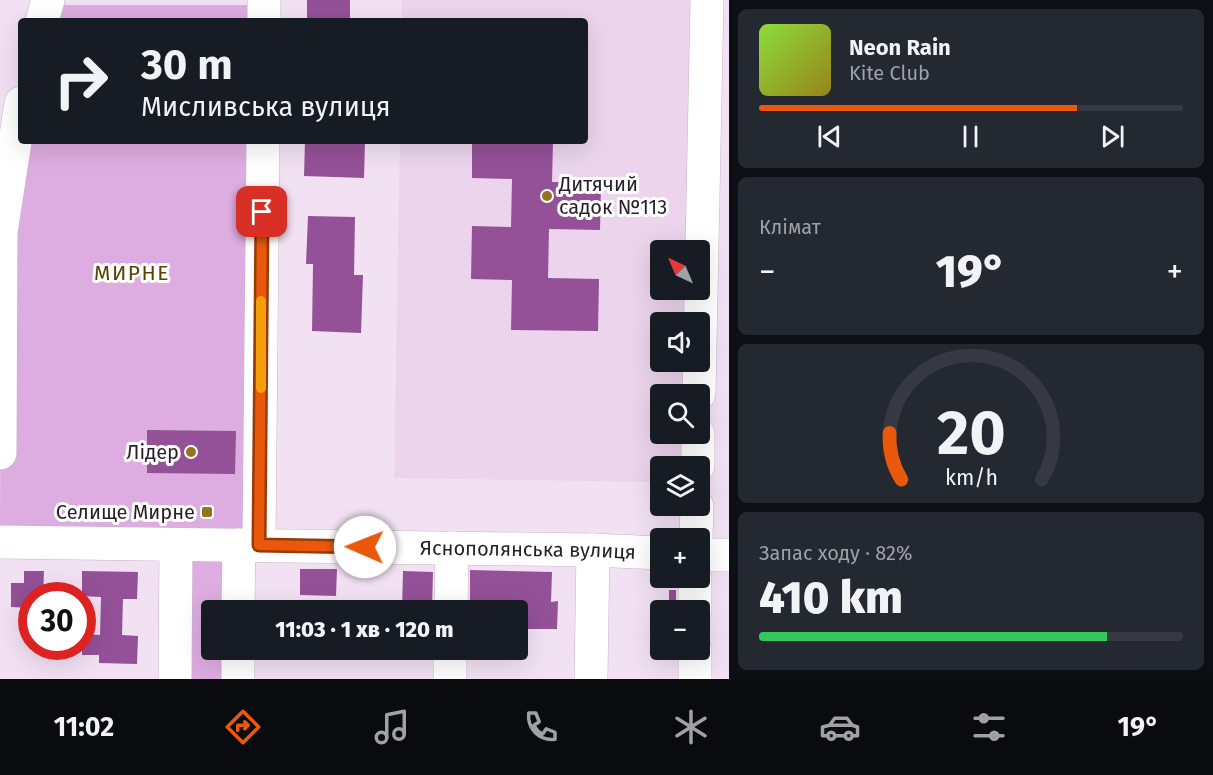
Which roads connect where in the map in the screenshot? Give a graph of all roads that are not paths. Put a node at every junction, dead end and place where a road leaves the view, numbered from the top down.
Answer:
1 (264, 0) edge
2 (707, 0) edge
3 (264, 18) edge
4 (716, 104) edge
5 (13, 111) edge
6 (263, 144) edge
7 (716, 226) edge
8 (0, 232) edge
9 (704, 312) edge
10 (710, 345) edge
11 (729, 346) edge
12 (0, 453) edge
13 (0, 542) edge
14 (176, 544) junction
15 (249, 545) junction
16 (452, 548) junction
17 (593, 550) junction
18 (650, 553) edge
19 (710, 555) edge
20 (729, 555) edge
21 (240, 600) edge
22 (451, 600) edge
23 (238, 660) edge
24 (695, 660) edge
25 (175, 679) edge
26 (238, 679) edge
27 (591, 679) edge
28 (695, 679) edge

1 - 3 street
2 - 4 street
4 - 7 street
5 - 8 street
6 - 15 street
7 - 9 street
8 - 12 street
10 - 11 street
13 - 14 street, Яснополянська вулиця
14 - 15 street, Яснополянська вулиця
14 - 25 street
15 - 16 street, Яснополянська вулиця
15 - 21 street
16 - 17 street, Яснополянська вулиця
16 - 22 street
17 - 18 street, Яснополянська вулиця
17 - 27 street
19 - 20 street
23 - 26 street
24 - 28 street

